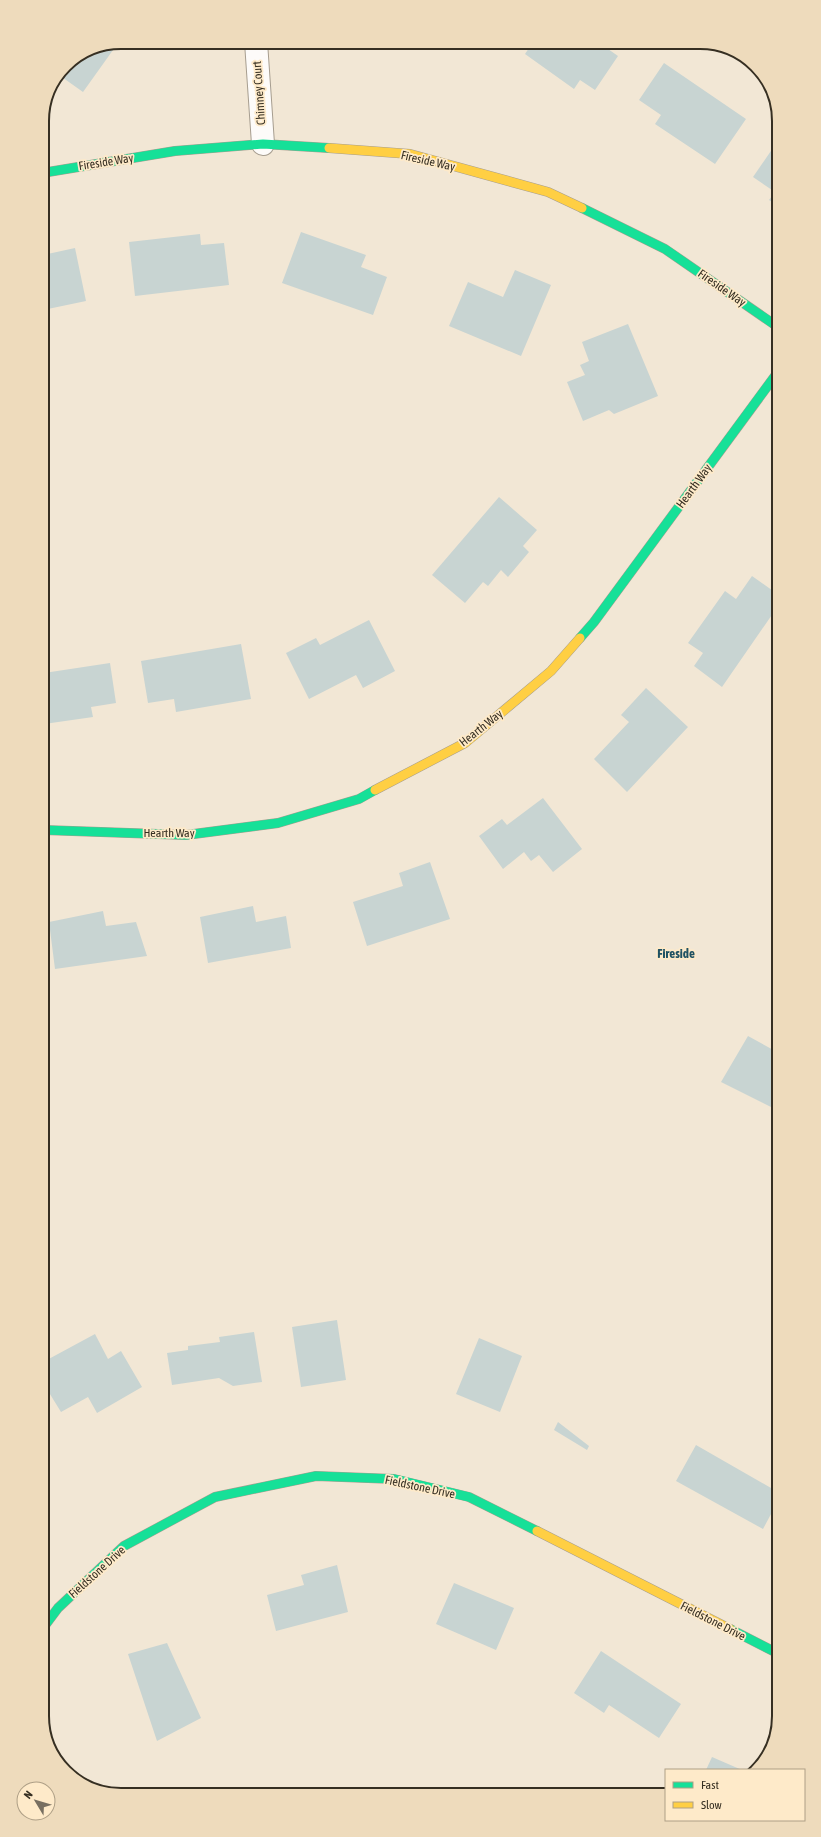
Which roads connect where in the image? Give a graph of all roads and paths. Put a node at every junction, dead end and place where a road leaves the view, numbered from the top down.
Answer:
1 (256, 49) edge
2 (263, 144) junction
3 (49, 172) edge
4 (772, 323) edge
5 (772, 381) edge
6 (49, 830) edge
7 (49, 1620) edge
8 (772, 1650) edge

1 - 2 street, Chimney Court
2 - 3 street, Fireside Way
2 - 4 street, Fireside Way
5 - 6 street, Hearth Way
7 - 8 street, Fieldstone Drive

